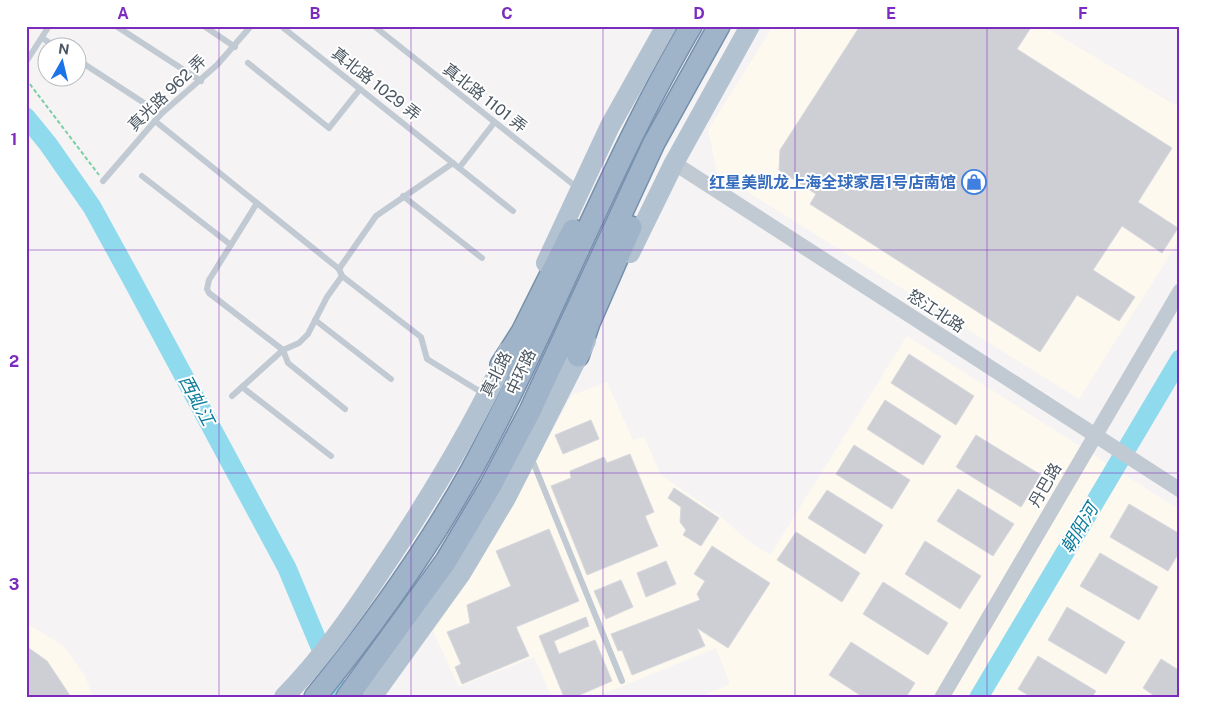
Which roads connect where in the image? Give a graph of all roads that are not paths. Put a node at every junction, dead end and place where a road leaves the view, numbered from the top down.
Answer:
1 (49, 26) edge
2 (116, 26) edge
3 (204, 26) edge
4 (251, 26) edge
5 (281, 26) edge
6 (374, 26) edge
7 (666, 26) edge
8 (691, 26) edge
9 (719, 26) edge
10 (723, 26) edge
11 (750, 26) edge
12 (42, 38) edge
13 (38, 44) edge
14 (235, 46) junction
15 (26, 62) edge
16 (248, 63) dead end
17 (88, 67) edge
18 (201, 81) junction
19 (360, 89) junction
20 (652, 96) junction
21 (161, 114) junction
22 (155, 121) junction
23 (492, 126) junction
24 (674, 163) junction
25 (456, 165) junction
26 (142, 176) dead end
27 (103, 181) road end
28 (579, 190) junction
29 (403, 196) junction
30 (257, 203) junction
31 (514, 211) dead end
32 (230, 245) junction
33 (482, 258) dead end
34 (339, 269) junction
35 (342, 276) junction
36 (1180, 291) edge
37 (315, 320) junction
38 (283, 350) junction
39 (578, 356) junction
40 (501, 365) junction
41 (391, 379) dead end
42 (242, 387) junction
43 (486, 395) junction
44 (232, 396) dead end
45 (345, 409) dead end
46 (1095, 434) junction
47 (529, 453) junction
48 (331, 456) dead end
49 (1180, 490) edge
50 (622, 681) dead end
51 (349, 695) edge
52 (284, 697) edge
53 (315, 697) edge
54 (372, 697) edge
55 (942, 697) edge

1 - 12 lane
2 - 18 lane
3 - 14 lane
4 - 14 lane, 真光路 962 弄
5 - 19 lane, 真北路 1029 弄
6 - 23 lane, 真北路 1101 弄
7 - 28 main road, 真北路
8 - 20 highway, 中环路
9 - 51 highway, 中环路
10 - 39 highway
11 - 24 main road
13 - 15 lane
14 - 18 lane, 真光路 962 弄
16 - 19 lane
17 - 21 lane
18 - 21 lane, 真光路 962 弄
19 - 25 lane, 真北路 1029 弄
20 - 40 highway
20 - 53 highway, 中环路
21 - 22 lane, 真光路 962 弄
22 - 27 lane, 真光路 962 弄
22 - 30 lane
23 - 25 lane
23 - 28 lane, 真北路 1101 弄
24 - 39 main road
24 - 46 street, 怒江北路
25 - 29 lane
25 - 31 lane, 真北路 1029 弄
26 - 32 lane
28 - 40 main road, 真北路
29 - 33 lane
29 - 34 lane
30 - 32 lane
30 - 34 lane
32 - 38 lane
34 - 35 lane
35 - 37 lane
35 - 43 lane
36 - 46 street, 丹巴路
37 - 38 lane
37 - 41 lane
38 - 42 lane
38 - 45 lane
39 - 47 main road
40 - 43 main road, 真北路
42 - 44 lane
42 - 48 lane
43 - 52 main road, 真北路
46 - 49 street, 怒江北路
46 - 55 street, 丹巴路
47 - 50 lane
47 - 54 main road

